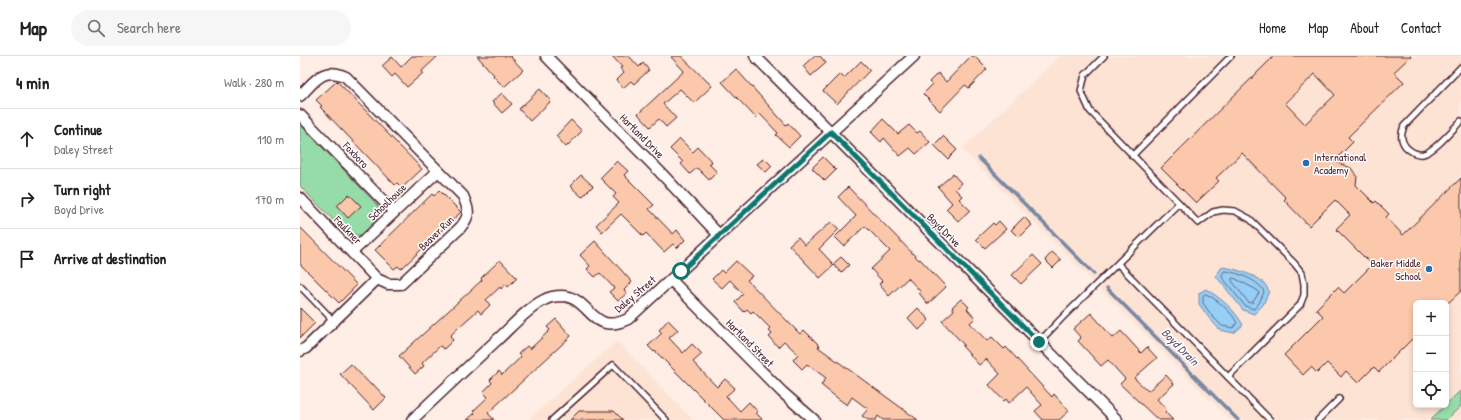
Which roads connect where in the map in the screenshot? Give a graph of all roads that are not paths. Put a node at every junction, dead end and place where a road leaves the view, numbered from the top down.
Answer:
1 (546, 56) edge
2 (755, 56) edge
3 (914, 56) edge
4 (1104, 56) edge
5 (1231, 56) edge
6 (1461, 67) edge
7 (300, 96) edge
8 (300, 115) edge
9 (1461, 121) edge
10 (831, 132) junction
11 (1132, 156) junction
12 (438, 171) junction
13 (300, 198) edge
14 (1179, 203) junction
15 (394, 212) junction
16 (719, 235) junction
17 (352, 252) junction
18 (1118, 264) junction
19 (377, 279) junction
20 (670, 280) junction
21 (300, 286) edge
22 (332, 322) junction
23 (1039, 342) junction
24 (300, 351) edge
25 (1228, 377) junction
26 (1339, 399) dead end
27 (412, 420) edge
28 (552, 420) edge
29 (666, 420) edge
30 (814, 420) edge
31 (1117, 420) edge
32 (1270, 420) edge
33 (1318, 420) edge

1 - 16 street, Hartland Drive
2 - 10 street, Boyd Drive
3 - 10 street, Daley Street
4 - 11 lane
5 - 11 lane
6 - 9 lane
7 - 12 street, Beaver Run
8 - 15 street, Foxboro
10 - 16 street, Daley Street
10 - 23 street, Boyd Drive
11 - 14 lane
12 - 15 street, Schoolhouse
12 - 19 street, Beaver Run
13 - 17 street, Faulkner
14 - 18 lane
14 - 25 lane
15 - 17 street, Schoolhouse
16 - 20 street, Daley Street
17 - 19 street, Faulkner
18 - 23 lane
18 - 25 lane
19 - 22 street
20 - 27 street, Daley Street
20 - 30 street, Hartland Street
21 - 22 lane
22 - 24 street
23 - 31 street, Boyd Drive
25 - 32 lane
26 - 33 lane
28 - 29 lane

